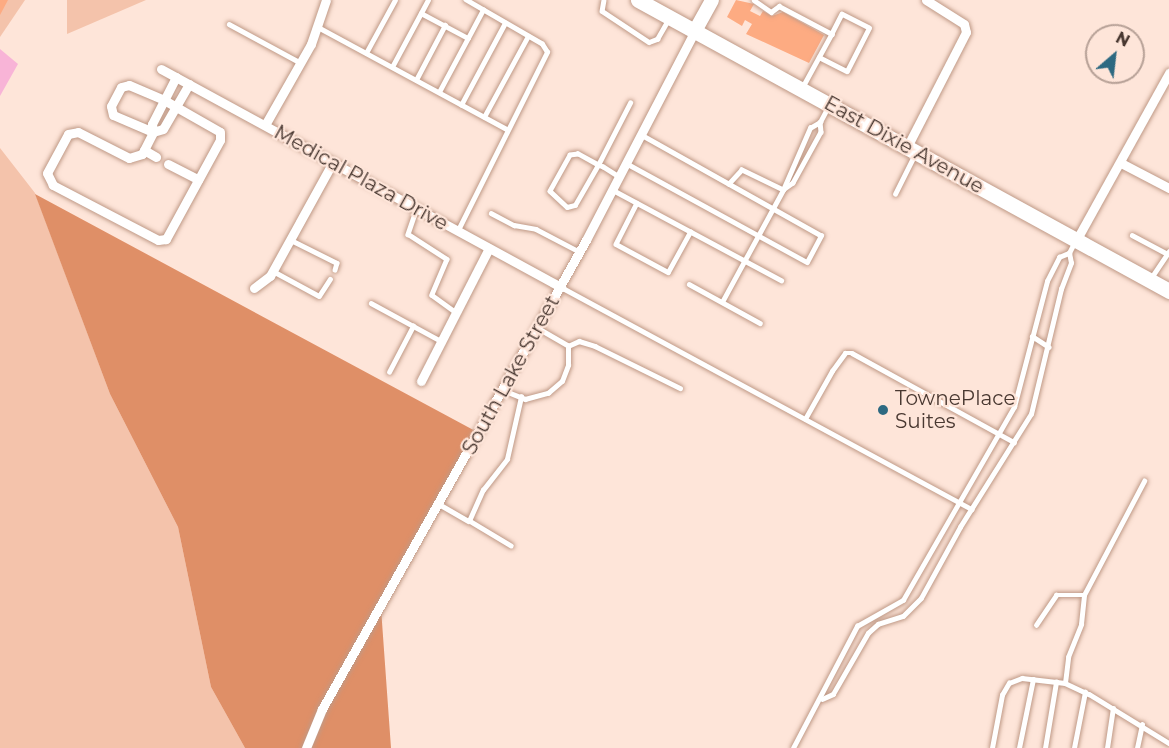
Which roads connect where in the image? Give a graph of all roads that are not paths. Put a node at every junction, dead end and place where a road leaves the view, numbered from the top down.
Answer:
1 (326, 0) edge
2 (395, 0) edge
3 (428, 0) edge
4 (466, 0) edge
5 (603, 0) edge
6 (638, 0) edge
7 (712, 0) edge
8 (754, 0) edge
9 (928, 0) edge
10 (483, 10) junction
11 (421, 13) junction
12 (670, 17) junction
13 (505, 22) junction
14 (229, 24) dead end
15 (445, 25) junction
16 (318, 27) junction
17 (695, 31) junction
18 (832, 34) junction
19 (528, 36) junction
20 (468, 38) junction
21 (366, 53) junction
22 (819, 57) junction
23 (302, 63) junction
24 (392, 67) junction
25 (161, 69) dead end
26 (1169, 73) edge
27 (176, 77) junction
28 (416, 80) junction
29 (189, 84) junction
30 (802, 89) junction
31 (439, 92) junction
32 (164, 100) junction
33 (630, 103) dead end
34 (829, 104) junction
35 (461, 105) junction
36 (175, 107) junction
37 (484, 117) junction
38 (820, 122) junction
39 (265, 125) junction
40 (507, 129) junction
41 (153, 132) junction
42 (641, 135) junction
43 (912, 149) junction
44 (144, 150) junction
45 (156, 157) dead end
46 (333, 162) junction
47 (626, 163) junction
48 (1120, 163) junction
49 (168, 164) dead end
50 (793, 164) junction
51 (598, 165) junction
52 (801, 168) junction
53 (620, 177) junction
54 (198, 179) junction
55 (729, 184) junction
56 (1169, 188) edge
57 (613, 190) junction
58 (783, 190) junction
59 (895, 194) dead end
60 (637, 203) junction
61 (417, 208) junction
62 (772, 209) junction
63 (491, 213) dead end
64 (457, 230) junction
65 (690, 232) junction
66 (758, 235) junction
67 (1132, 235) dead end
68 (1077, 239) junction
69 (291, 240) junction
70 (489, 248) junction
71 (580, 252) junction
72 (1168, 252) edge
73 (1069, 253) junction
74 (744, 260) junction
75 (335, 270) dead end
76 (273, 271) junction
77 (330, 279) dead end
78 (781, 280) dead end
79 (1150, 280) junction
80 (689, 284) dead end
81 (561, 287) junction
82 (254, 288) dead end
83 (1169, 291) edge
84 (722, 302) junction
85 (371, 303) dead end
86 (456, 312) junction
87 (759, 323) dead end
88 (413, 326) junction
89 (537, 328) junction
90 (1032, 336) junction
91 (441, 341) junction
92 (568, 346) junction
93 (1049, 347) junction
94 (389, 372) dead end
95 (421, 381) dead end
96 (680, 388) dead end
97 (503, 390) junction
98 (521, 397) junction
99 (805, 419) junction
100 (999, 434) junction
101 (1014, 442) junction
102 (1144, 481) dead end
103 (960, 502) junction
104 (439, 504) junction
105 (972, 509) junction
106 (469, 521) junction
107 (511, 546) dead end
108 (916, 577) junction
109 (928, 584) junction
110 (1083, 596) junction
111 (1036, 625) dead end
112 (846, 645) junction
113 (857, 650) junction
114 (1033, 679) junction
115 (1056, 682) junction
116 (1065, 683) junction
117 (1085, 692) junction
118 (822, 699) junction
119 (1113, 708) junction
120 (1142, 725) junction
121 (1169, 743) edge
122 (306, 748) edge
123 (794, 748) edge
124 (992, 748) edge
125 (1020, 748) edge
126 (1045, 748) edge
127 (1074, 748) edge
128 (1107, 748) edge
129 (1137, 748) edge

1 - 16 street
2 - 21 lane
3 - 11 lane
4 - 10 lane
5 - 12 lane
6 - 12 main road, East Dixie Avenue
7 - 17 street, South Lake Street
8 - 18 lane
9 - 43 street
10 - 13 lane
10 - 20 lane
11 - 15 lane
11 - 24 lane
12 - 17 main road, East Dixie Avenue
13 - 19 lane
13 - 35 lane
14 - 23 lane
15 - 20 lane
15 - 28 lane
16 - 21 lane
16 - 23 street
17 - 30 main road, East Dixie Avenue
17 - 42 street, South Lake Street
18 - 22 lane
18 - 22 lane
19 - 37 lane
19 - 40 lane
20 - 31 lane
21 - 24 lane
22 - 30 lane
23 - 39 street
24 - 28 lane
25 - 27 street, Medical Plaza Drive
26 - 48 street
27 - 29 street, Medical Plaza Drive
27 - 32 street
28 - 31 lane
29 - 36 street
29 - 39 street, Medical Plaza Drive
30 - 34 main road, East Dixie Avenue
31 - 35 lane
32 - 36 street
32 - 41 street
32 - 41 street
33 - 51 lane
34 - 38 lane
34 - 43 main road, East Dixie Avenue
35 - 37 lane
36 - 41 street
36 - 54 street
37 - 40 lane
38 - 50 lane
38 - 52 lane
39 - 46 street, Medical Plaza Drive
40 - 64 lane
41 - 44 street
42 - 47 street, South Lake Street
42 - 55 lane
43 - 59 lane
43 - 68 main road, East Dixie Avenue
44 - 45 street
44 - 54 street
46 - 61 street, Medical Plaza Drive
46 - 69 street
47 - 53 street, South Lake Street
47 - 66 lane
48 - 56 street
48 - 68 street
49 - 54 street
50 - 52 lane
50 - 58 lane
51 - 51 lane
51 - 53 lane
52 - 58 lane
53 - 57 street, South Lake Street
55 - 58 lane
55 - 62 lane
57 - 60 lane
57 - 71 street, South Lake Street
58 - 62 lane
60 - 65 lane
60 - 65 lane
61 - 64 street, Medical Plaza Drive
61 - 86 lane
62 - 66 lane
62 - 66 lane
63 - 71 lane
64 - 70 street, Medical Plaza Drive
65 - 74 lane
66 - 74 lane
67 - 72 lane
68 - 73 lane
68 - 79 main road, East Dixie Avenue
69 - 75 lane
69 - 76 street
70 - 81 street, Medical Plaza Drive
70 - 86 street
71 - 81 street, South Lake Street
72 - 79 lane
73 - 90 lane
73 - 93 lane
74 - 78 lane
74 - 84 lane
76 - 77 lane
76 - 82 street
79 - 83 main road, East Dixie Avenue
80 - 84 lane
81 - 89 street, South Lake Street
81 - 99 lane
84 - 87 lane
85 - 88 lane
86 - 91 street
88 - 91 lane
88 - 94 lane
89 - 92 lane
89 - 97 street, South Lake Street
90 - 93 lane
90 - 100 lane
91 - 95 street
92 - 96 lane
92 - 98 lane
93 - 101 lane
97 - 98 lane
97 - 104 street, South Lake Street
98 - 106 lane
99 - 100 lane
99 - 103 lane
100 - 101 lane
100 - 103 lane
101 - 105 lane
102 - 110 lane
103 - 105 lane
103 - 108 lane
104 - 106 lane
104 - 122 street, South Lake Street
105 - 109 lane
106 - 107 lane
108 - 109 lane
108 - 112 lane
109 - 113 lane
110 - 111 lane
110 - 116 lane
112 - 113 lane
112 - 118 lane
113 - 118 lane
114 - 115 lane
114 - 124 lane
114 - 125 lane
115 - 116 lane
115 - 126 lane
116 - 117 lane
117 - 119 lane
117 - 127 lane
118 - 123 lane
119 - 120 lane
119 - 128 lane
120 - 121 lane
120 - 129 lane

